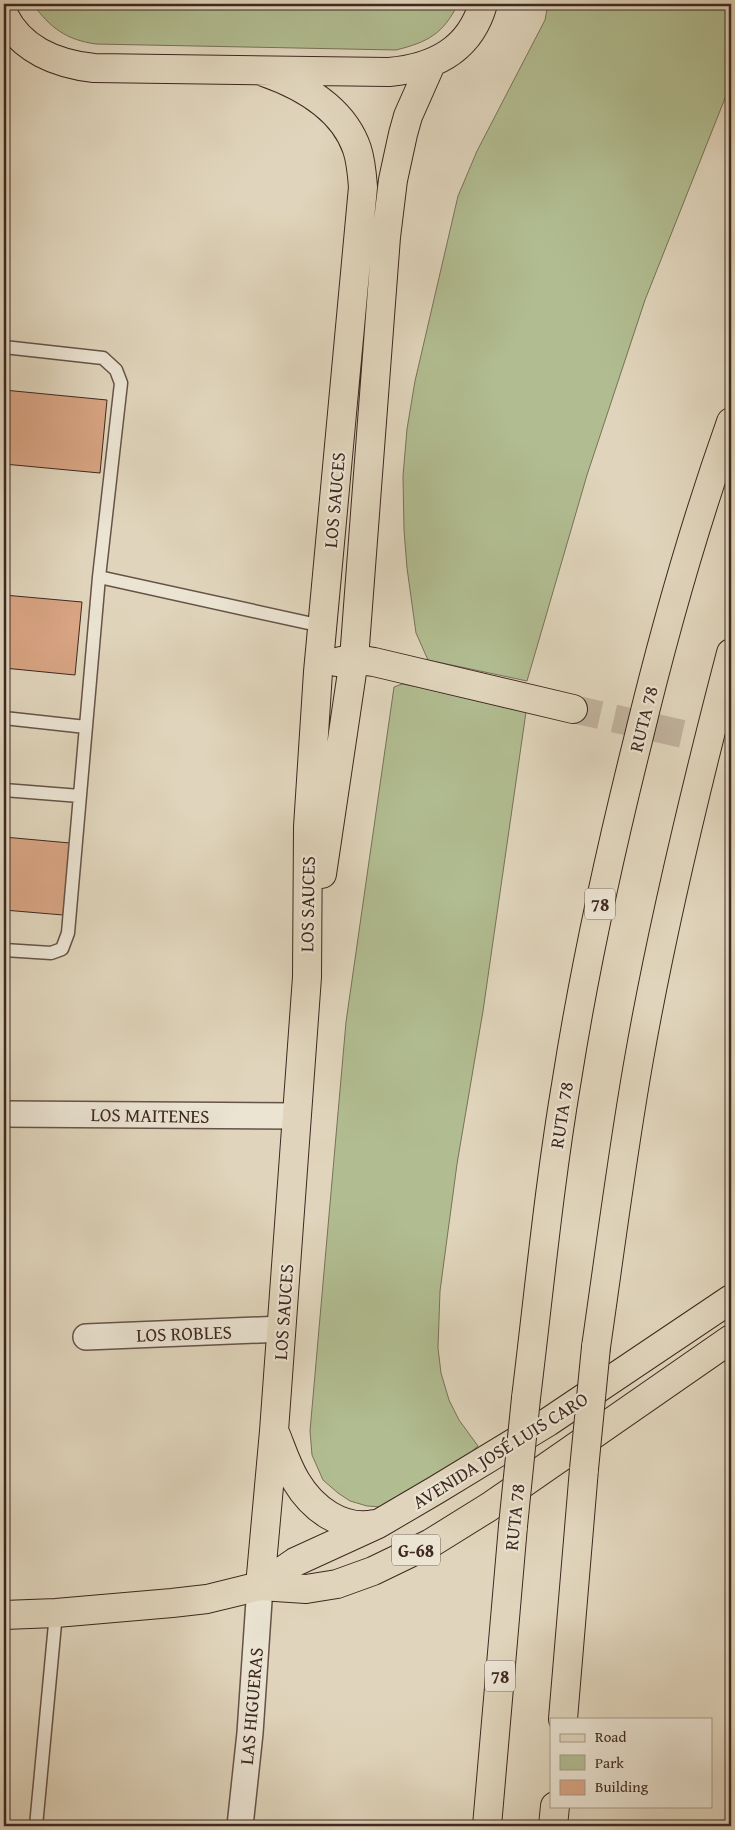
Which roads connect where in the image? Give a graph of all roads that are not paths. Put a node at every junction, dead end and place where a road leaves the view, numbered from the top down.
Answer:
1 (483, 4) edge
2 (4, 14) edge
3 (431, 64) junction
4 (264, 72) junction
5 (4, 347) edge
6 (731, 422) edge
7 (99, 577) junction
8 (322, 626) junction
9 (731, 653) edge
10 (354, 659) junction
11 (318, 672) junction
12 (573, 709) tunnel mouth
13 (4, 718) edge
14 (86, 727) junction
15 (4, 790) edge
16 (80, 796) junction
17 (4, 950) edge
18 (307, 977) junction
19 (4, 1114) edge
20 (297, 1116) junction
21 (731, 1299) edge
22 (282, 1329) junction
23 (86, 1337) dead end
24 (731, 1339) edge
25 (274, 1431) junction
26 (378, 1524) junction
27 (260, 1586) junction
28 (56, 1613) junction
29 (4, 1615) edge
30 (563, 1718) edge
31 (555, 1808) edge
32 (36, 1826) edge
33 (240, 1826) edge
34 (486, 1826) edge
35 (554, 1826) edge

1 - 3 main road
2 - 4 main road
3 - 4 main road
3 - 10 main road, LOS SAUCES
4 - 8 main road, LOS SAUCES
5 - 7 lane
6 - 34 main road, RUTA 78 / 78, bridge
7 - 8 lane
7 - 14 lane
8 - 11 main road, LOS SAUCES
9 - 30 main road, bridge
10 - 11 main road
10 - 12 main road
10 - 18 main road, LOS SAUCES
11 - 18 main road, LOS SAUCES
13 - 14 lane
14 - 16 lane
15 - 16 lane
16 - 17 lane
18 - 20 main road, LOS SAUCES
19 - 20 street, LOS MAITENES
20 - 22 main road, LOS SAUCES
21 - 26 main road, AVENIDA JOSÉ LUIS CARO / G-68
22 - 23 street, LOS ROBLES
22 - 25 main road, LOS SAUCES
24 - 27 main road, AVENIDA JOSÉ LUIS CARO / G-68
25 - 26 main road
25 - 27 main road, LOS SAUCES
26 - 27 main road, AVENIDA JOSÉ LUIS CARO / G-68
27 - 28 main road, AVENIDA JOSÉ LUIS CARO / G-68
27 - 33 street, LAS HIGUERAS
28 - 29 main road, AVENIDA JOSÉ LUIS CARO / G-68
28 - 32 lane
31 - 35 main road

